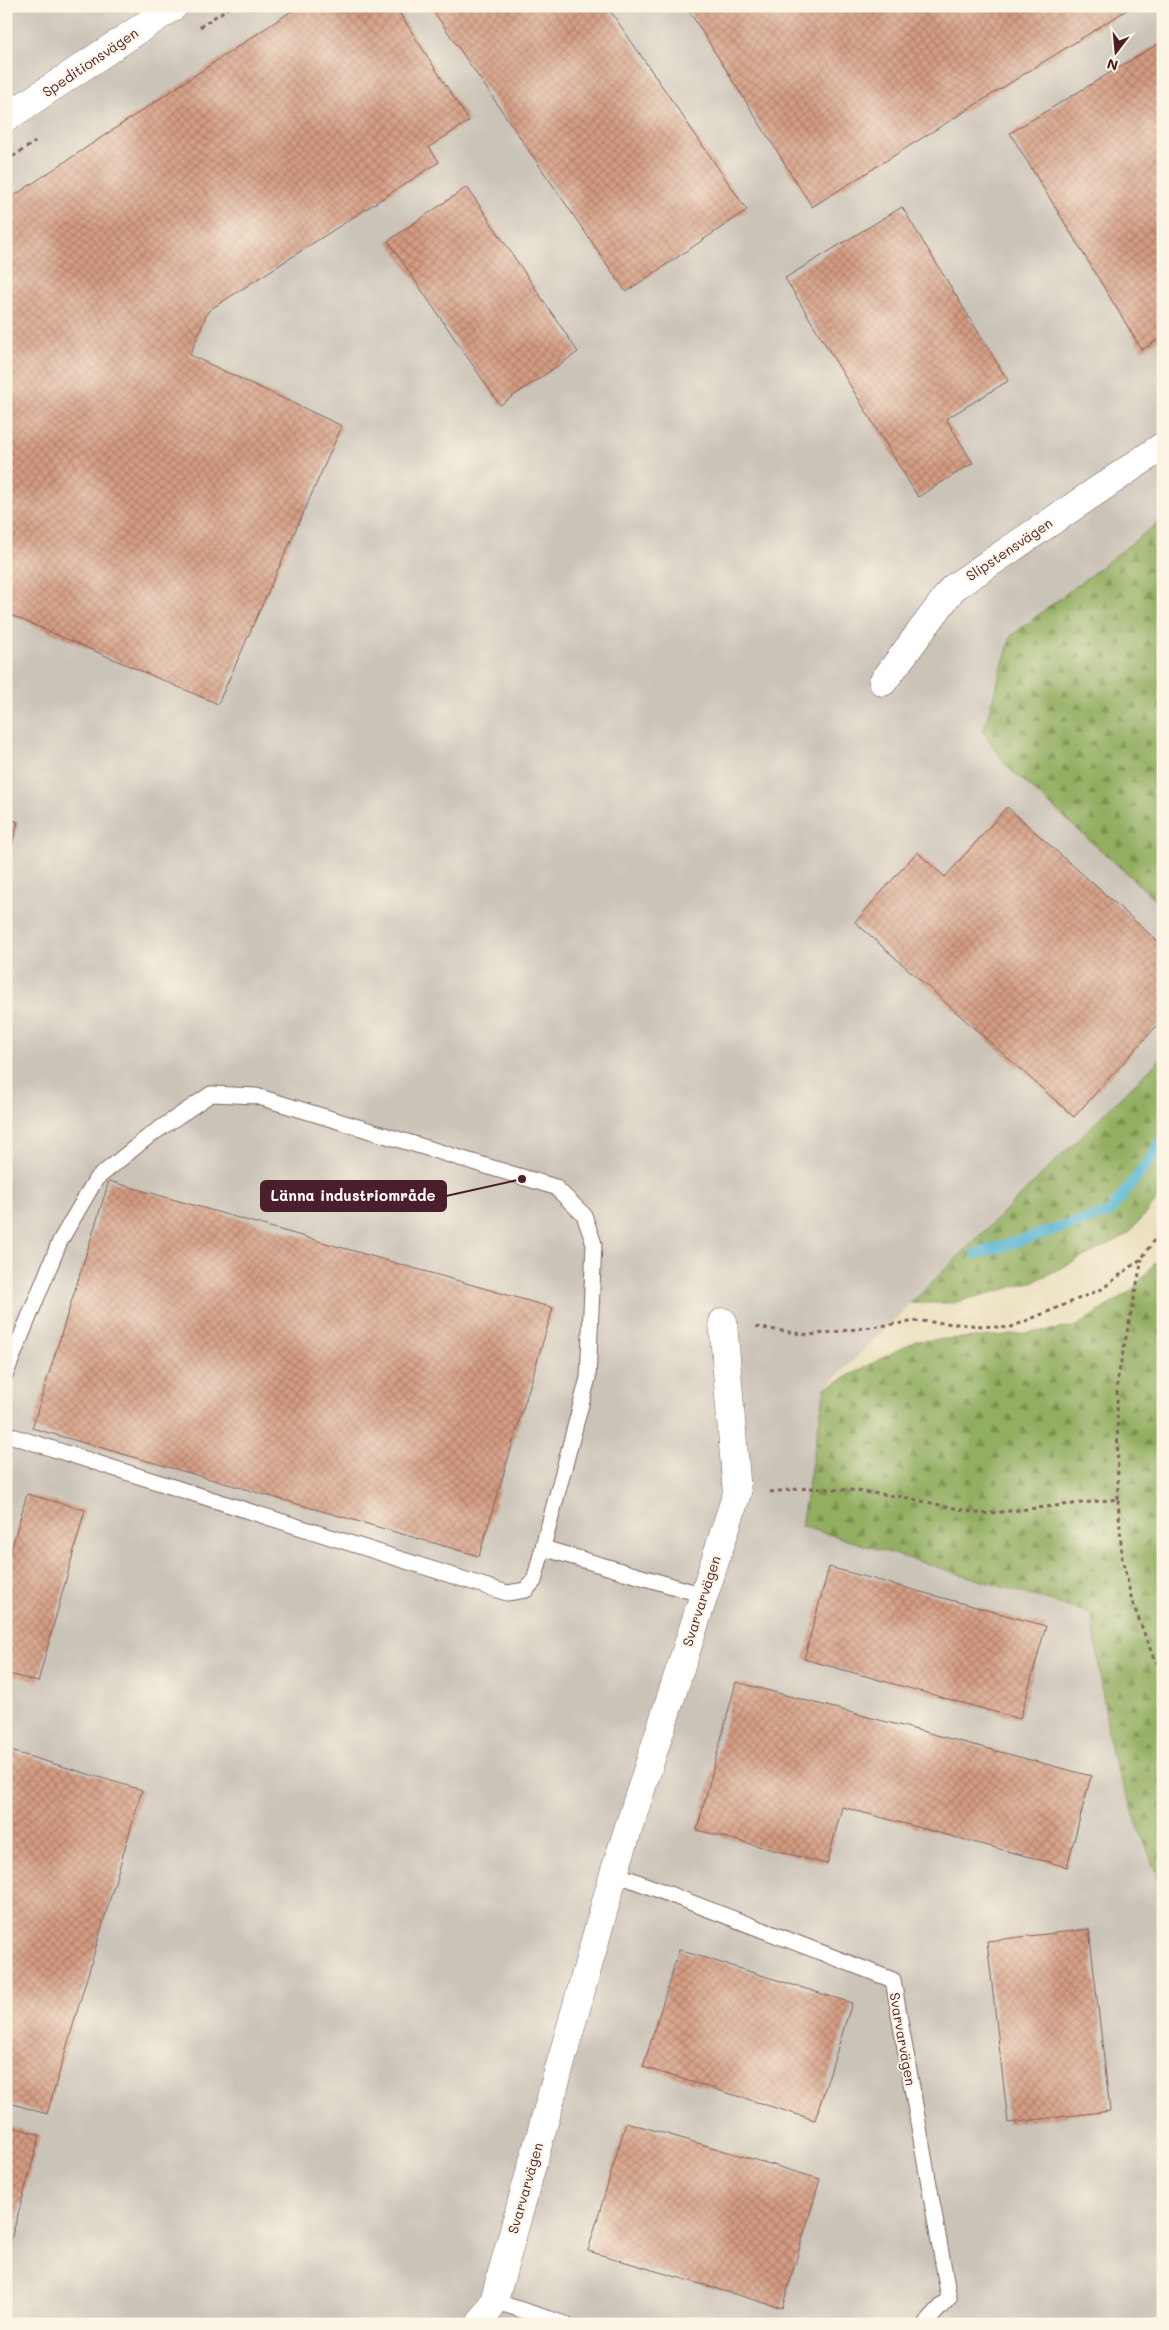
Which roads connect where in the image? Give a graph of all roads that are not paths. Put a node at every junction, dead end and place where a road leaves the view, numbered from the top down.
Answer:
1 (174, 6) edge
2 (6, 118) edge
3 (1163, 446) edge
4 (883, 682) dead end
5 (723, 1322) road end
6 (6, 1373) edge
7 (6, 1434) edge
8 (543, 1548) junction
9 (703, 1595) junction
10 (614, 1873) junction
11 (487, 2312) edge
12 (565, 2324) edge
13 (925, 2324) edge

1 - 2 street, Speditionsvägen
3 - 4 street, Slipstensvägen
5 - 9 street, Svarvarvägen
6 - 8 lane
7 - 8 lane
8 - 9 lane
9 - 10 street, Svarvarvägen
10 - 11 street, Svarvarvägen
10 - 13 lane, Svarvarvägen
11 - 12 lane, Svarvarvägen

